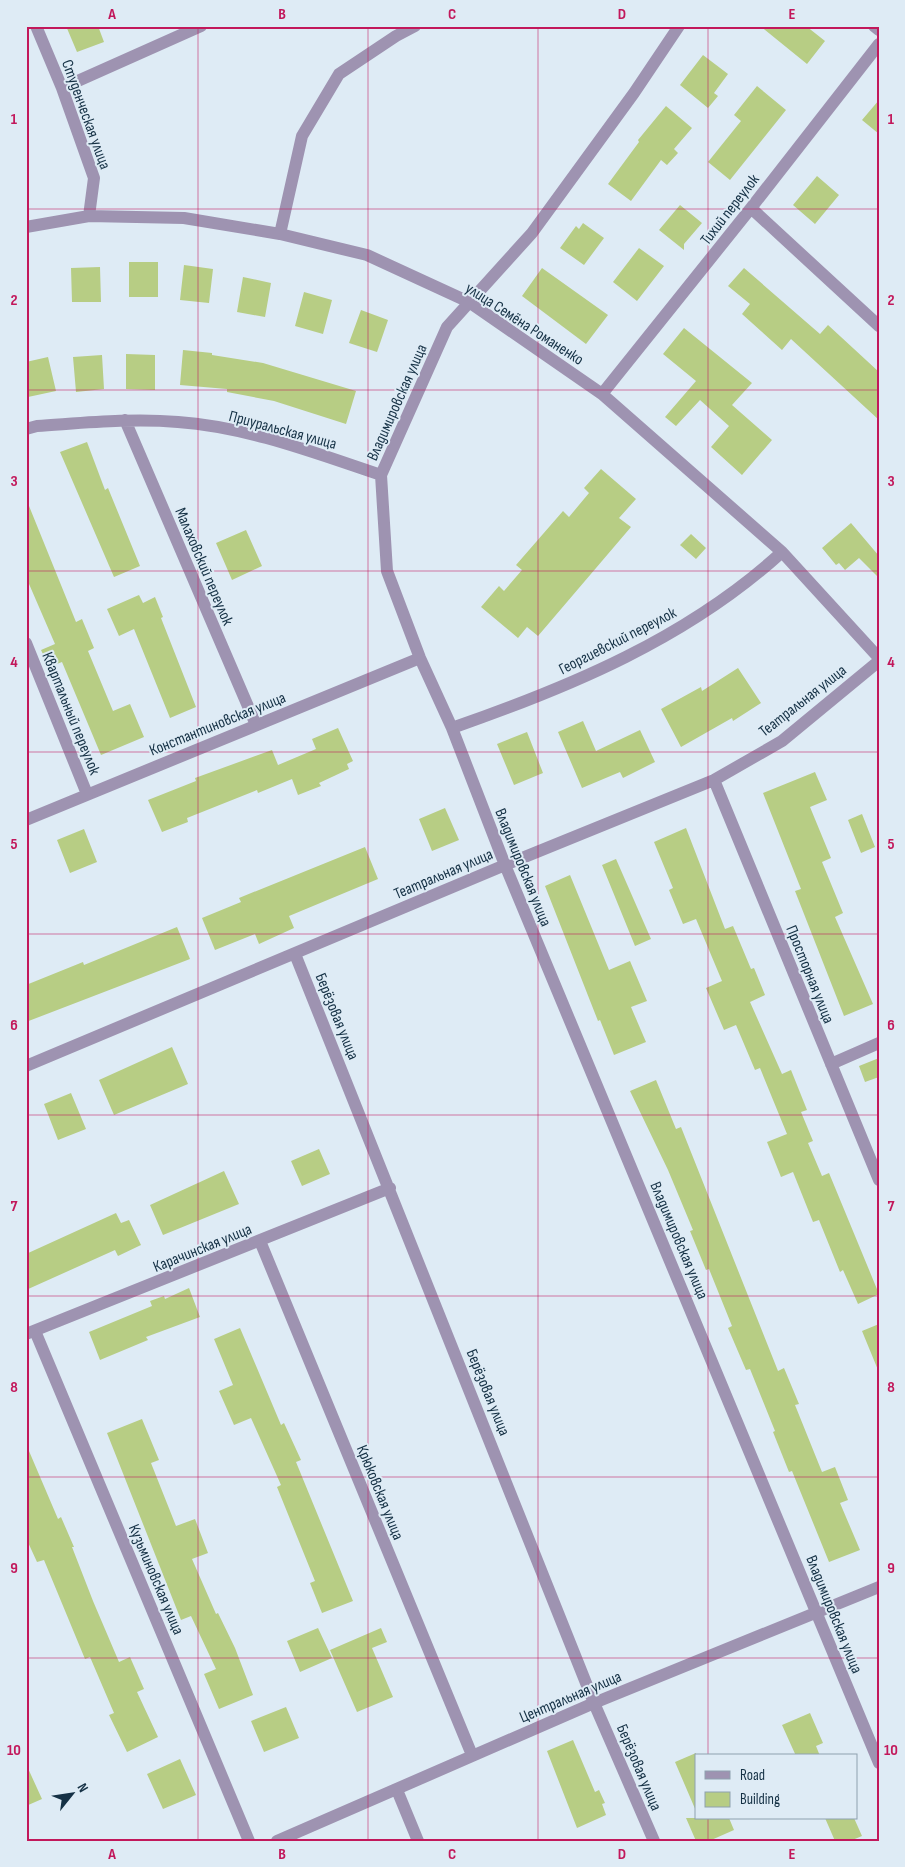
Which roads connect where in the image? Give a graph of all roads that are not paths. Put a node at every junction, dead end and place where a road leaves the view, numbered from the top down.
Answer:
1 (36, 26) edge
2 (201, 26) edge
3 (415, 26) edge
4 (679, 26) edge
5 (874, 26) edge
6 (185, 29) edge
7 (879, 30) edge
8 (394, 31) edge
9 (879, 44) edge
10 (62, 88) junction
11 (751, 208) junction
12 (89, 216) junction
13 (26, 226) edge
14 (280, 234) junction
15 (469, 302) junction
16 (879, 326) edge
17 (602, 394) junction
18 (124, 420) junction
19 (26, 429) edge
20 (381, 475) junction
21 (782, 552) junction
22 (26, 643) edge
23 (420, 658) junction
24 (879, 659) edge
25 (256, 725) junction
26 (452, 728) junction
27 (714, 780) junction
28 (87, 794) junction
29 (26, 820) edge
30 (505, 865) junction
31 (295, 954) junction
32 (879, 1043) edge
33 (831, 1064) junction
34 (26, 1066) edge
35 (879, 1180) edge
36 (390, 1188) junction
37 (260, 1241) junction
38 (30, 1333) edge
39 (879, 1587) edge
40 (818, 1612) junction
41 (594, 1702) junction
42 (472, 1755) junction
43 (879, 1763) edge
44 (397, 1790) junction
45 (249, 1841) edge
46 (278, 1841) edge
47 (418, 1841) edge
48 (654, 1841) edge

1 - 10 street, Студенческая улица
2 - 6 street
3 - 8 street
4 - 15 street, Владимировская улица
5 - 7 street
6 - 10 street
8 - 14 street
9 - 11 street, Тихий переулок
10 - 12 street, Студенческая улица
11 - 16 street
11 - 17 street, Тихий переулок
12 - 13 street, улица Семёна Романенко
12 - 14 street, улица Семёна Романенко
14 - 15 street, улица Семёна Романенко
15 - 17 street, улица Семёна Романенко
15 - 20 street, Владимировская улица
17 - 21 street, улица Семёна Романенко
18 - 19 street, Приуральская улица
18 - 20 street, Приуральская улица
18 - 25 street, Малаховский переулок
20 - 23 street, Владимировская улица
21 - 24 street, улица Семёна Романенко
21 - 26 street, Георгиевский переулок
22 - 28 street, Квартальный переулок
23 - 25 street, Константиновская улица
23 - 26 street, Владимировская улица
24 - 27 street, Театральная улица
25 - 28 street, Константиновская улица
26 - 30 street, Владимировская улица
27 - 30 street, Театральная улица
27 - 33 street, Просторная улица
28 - 29 street, Константиновская улица
30 - 31 street, Театральная улица
30 - 40 street, Владимировская улица
31 - 34 street, Театральная улица
31 - 36 street, Берёзовая улица
32 - 33 street
33 - 35 street, Просторная улица
36 - 37 street, Карачинская улица
36 - 41 street, Берёзовая улица
37 - 38 street, Карачинская улица
37 - 42 street, Крюковская улица
38 - 45 street, Кузьминовская улица
39 - 40 street, Центральная улица
40 - 41 street, Центральная улица
40 - 43 street, Владимировская улица
41 - 42 street, Центральная улица
41 - 48 street, Берёзовая улица
42 - 44 street, Центральная улица
44 - 46 street, Центральная улица
44 - 47 street

